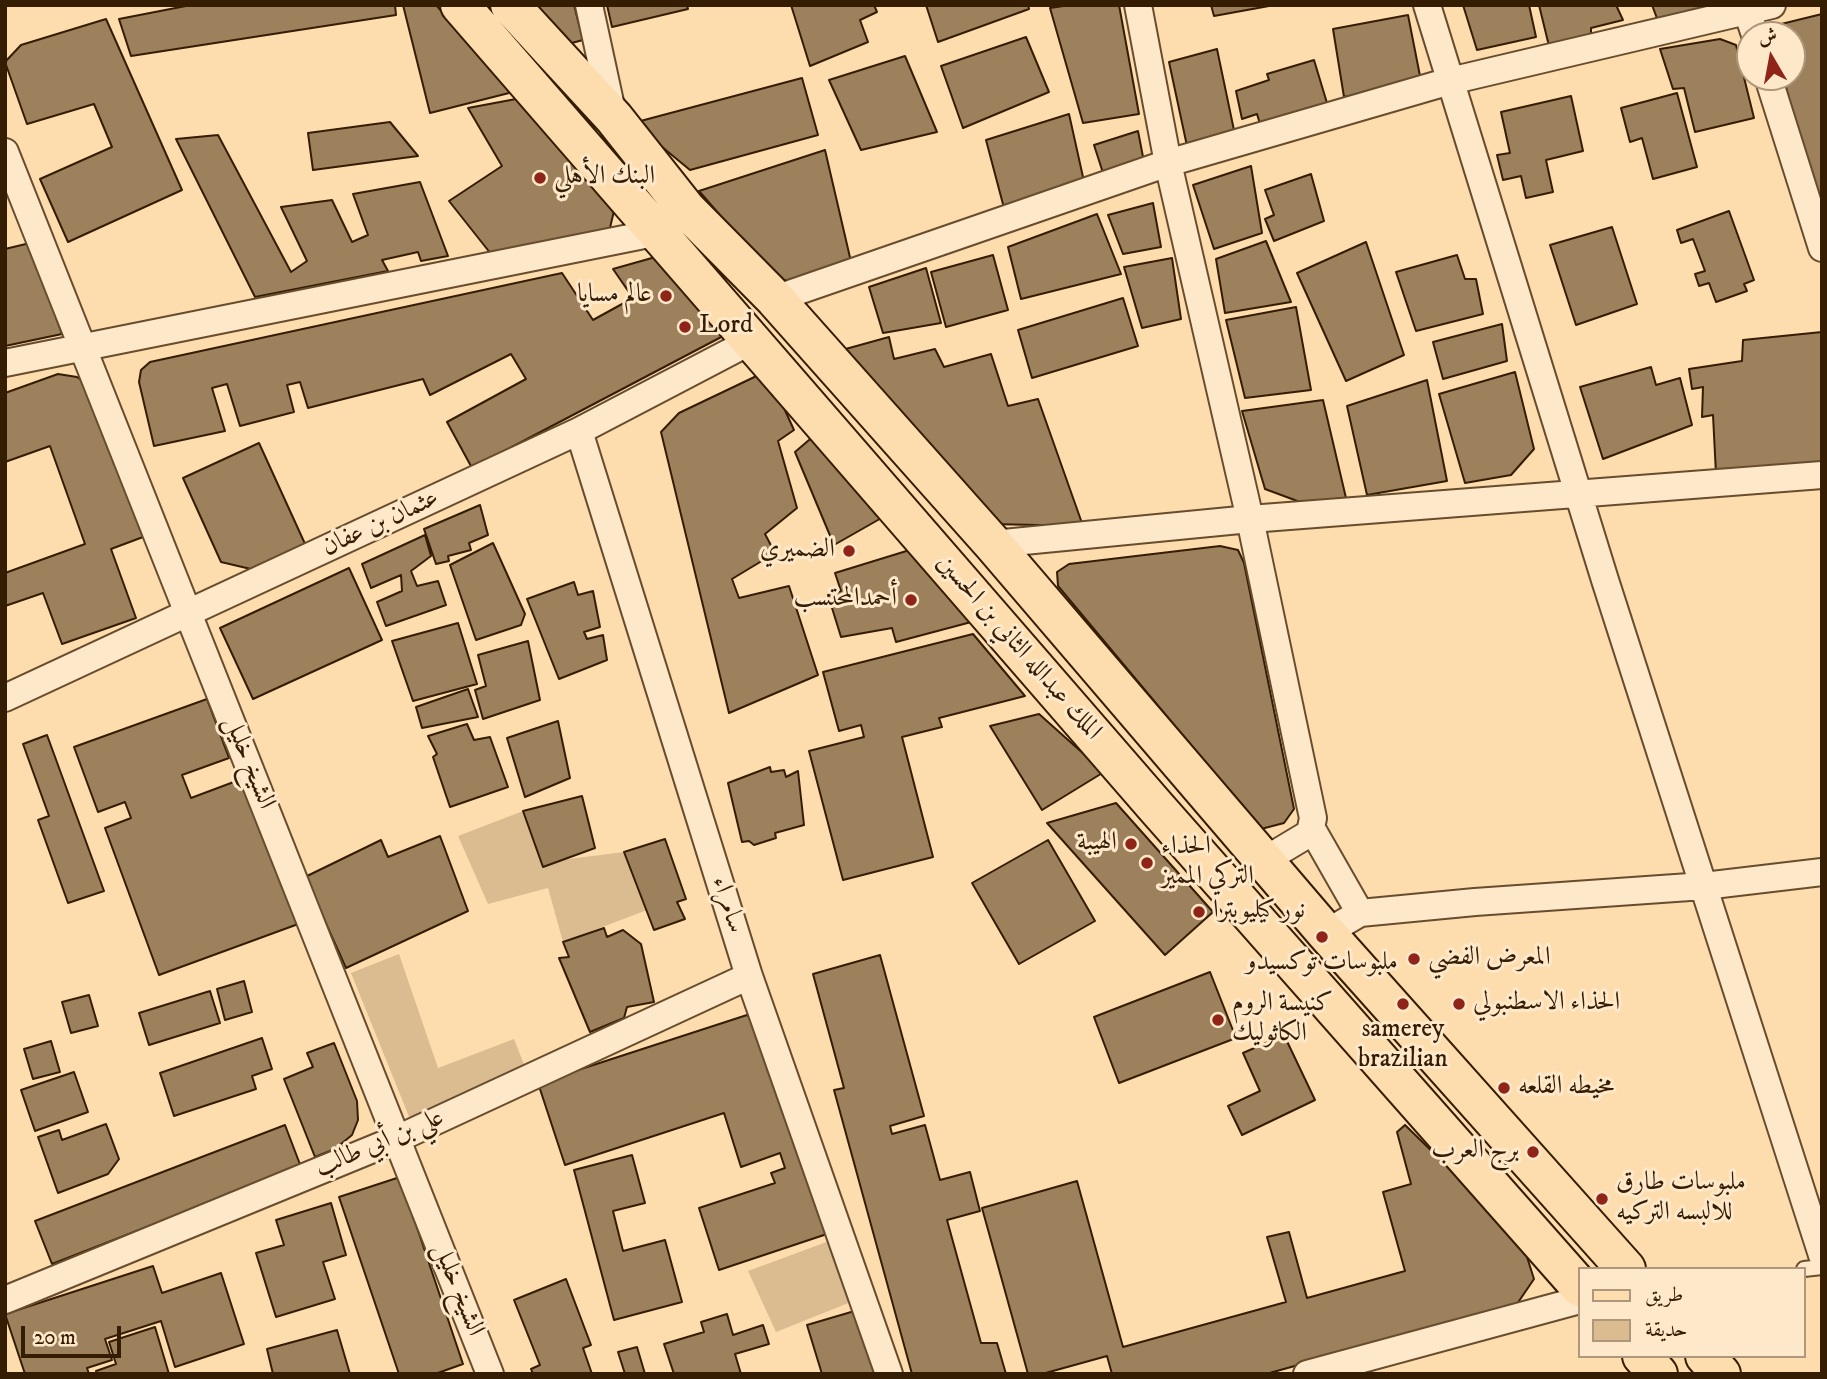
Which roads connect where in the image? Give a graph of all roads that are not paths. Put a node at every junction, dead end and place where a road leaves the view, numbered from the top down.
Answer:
1 (460, 5) edge
2 (510, 5) edge
3 (589, 5) edge
4 (1138, 5) edge
5 (1427, 5) edge
6 (1755, 14) edge
7 (1450, 81) junction
8 (1772, 91) edge
9 (614, 118) junction
10 (5, 152) edge
11 (1168, 163) junction
12 (659, 233) junction
13 (1822, 248) edge
14 (775, 299) junction
15 (752, 340) junction
16 (83, 347) junction
17 (5, 363) edge
18 (579, 431) junction
19 (1822, 475) edge
20 (1580, 495) junction
21 (1250, 519) junction
22 (993, 544) junction
23 (188, 614) junction
24 (5, 698) edge
25 (1312, 829) junction
26 (1265, 860) junction
27 (1822, 872) edge
28 (1704, 886) junction
29 (1360, 914) junction
30 (1326, 933) junction
31 (749, 976) junction
32 (397, 1139) junction
33 (1822, 1255) edge
34 (1624, 1267) edge
35 (1578, 1285) edge
36 (5, 1300) edge
37 (1578, 1301) edge
38 (1644, 1358) edge
39 (1707, 1358) edge
40 (490, 1374) edge
41 (889, 1374) edge
42 (1307, 1374) edge
43 (1658, 1374) edge
44 (1721, 1374) edge

1 - 12 main road, الملك عبدالله الثاني بن الحسين
2 - 9 main road, الملك عبدالله الثاني بن الحسين
3 - 9 street
4 - 11 street
5 - 7 street
6 - 7 street
7 - 11 street
7 - 20 street
8 - 13 street
9 - 14 main road, الملك عبدالله الثاني بن الحسين
10 - 16 street, الشيخ خليل
11 - 14 street
11 - 21 street
12 - 15 main road, الملك عبدالله الثاني بن الحسين
12 - 16 street
14 - 22 main road, الملك عبدالله الثاني بن الحسين
15 - 18 street, عثمان بن عفان
15 - 35 main road, الملك عبدالله الثاني بن الحسين
16 - 17 street
16 - 23 street, الشيخ خليل
18 - 23 street, عثمان بن عفان
18 - 31 street, سامراء
19 - 20 street
20 - 21 street
20 - 28 street
21 - 22 street
21 - 25 street
22 - 26 main road, الملك عبدالله الثاني بن الحسين
23 - 24 street, عثمان بن عفان
23 - 32 street, الشيخ خليل
25 - 26 street
25 - 29 street
26 - 30 main road, الملك عبدالله الثاني بن الحسين
27 - 28 street
28 - 29 street
28 - 33 street
29 - 30 street
30 - 34 main road, الملك عبدالله الثاني بن الحسين
31 - 32 street, علي بن أبي طالب
31 - 41 street, سامراء
32 - 36 street, علي بن أبي طالب
32 - 40 street, الشيخ خليل
37 - 42 street
38 - 43 main road
39 - 44 main road

